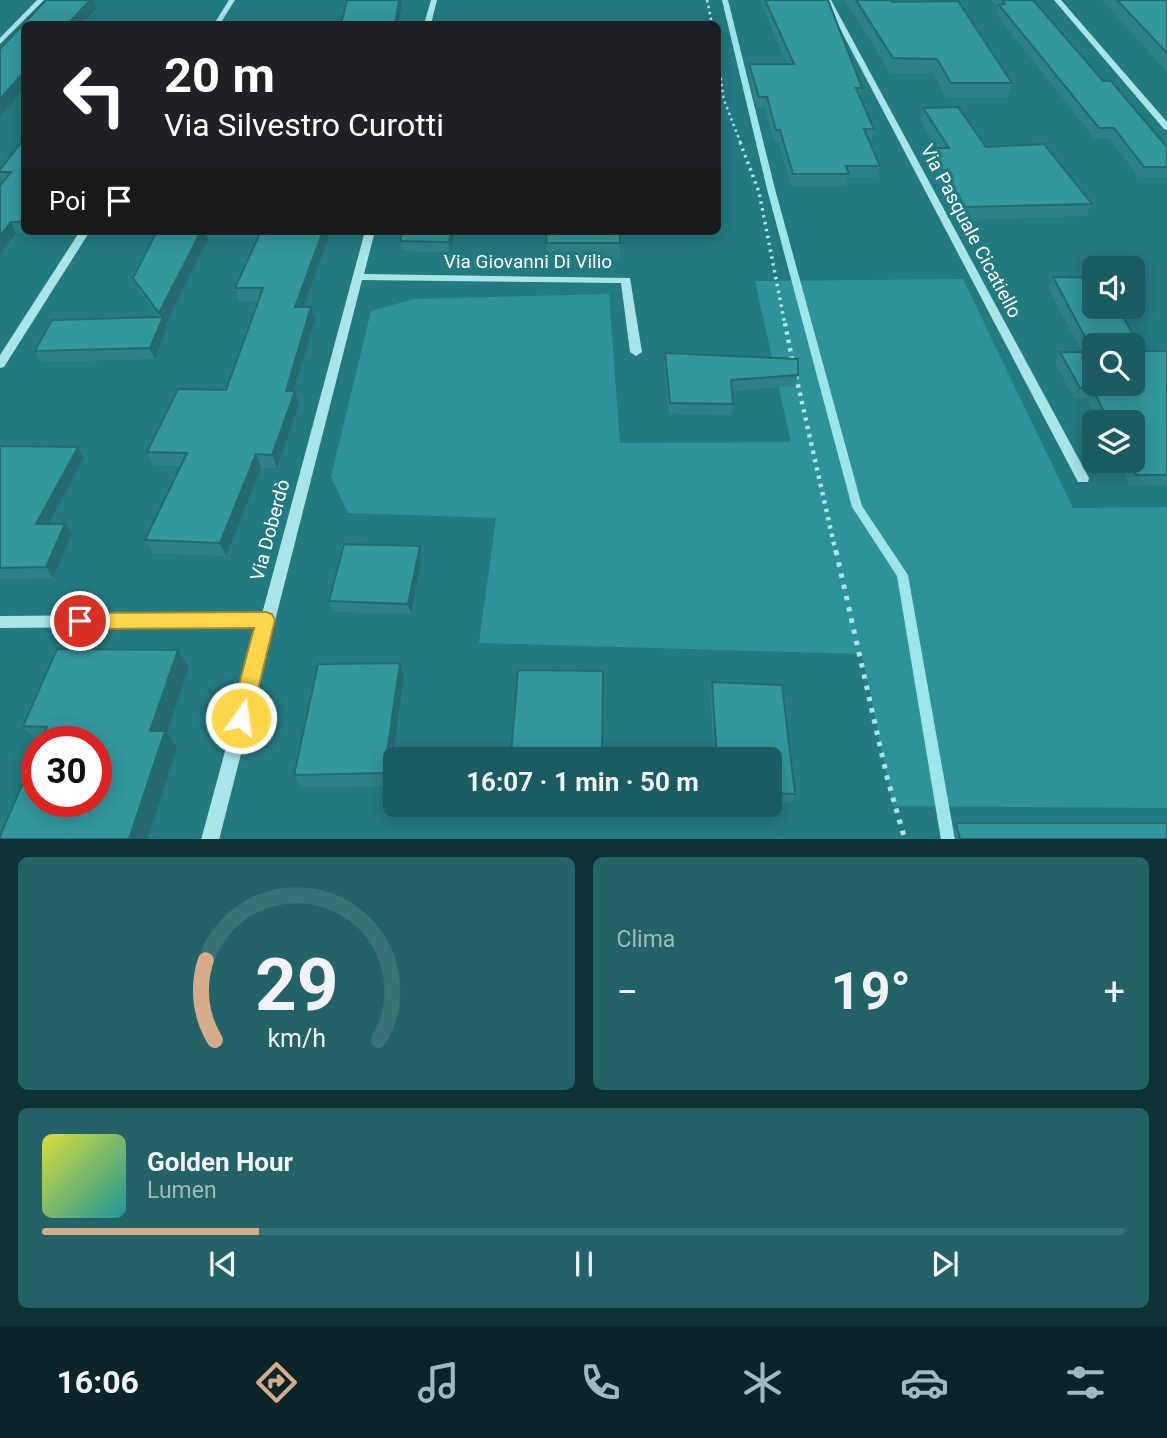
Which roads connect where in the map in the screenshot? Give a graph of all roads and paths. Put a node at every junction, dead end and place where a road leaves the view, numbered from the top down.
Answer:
1 (41, 0) edge
2 (232, 0) edge
3 (434, 0) edge
4 (707, 0) edge
5 (828, 0) edge
6 (1057, 0) edge
7 (219, 21) edge
8 (428, 21) edge
9 (711, 21) edge
10 (0, 42) edge
11 (721, 80) edge
12 (1167, 127) edge
13 (82, 235) edge
14 (369, 235) edge
15 (358, 277) junction
16 (636, 352) dead end
17 (0, 364) edge
18 (1083, 478) dead end
19 (266, 620) junction
20 (0, 622) edge
21 (210, 839) edge
22 (905, 839) edge

1 - 10 street
2 - 7 street
3 - 8 street
4 - 9 path
5 - 18 street, Via Pasquale Cicatiello
6 - 12 street
11 - 22 path
13 - 17 street
14 - 15 street, Via Doberdò
15 - 16 street, Via Giovanni Di Vilio
15 - 19 street, Via Doberdò
19 - 20 street
19 - 21 street, Via Doberdò

